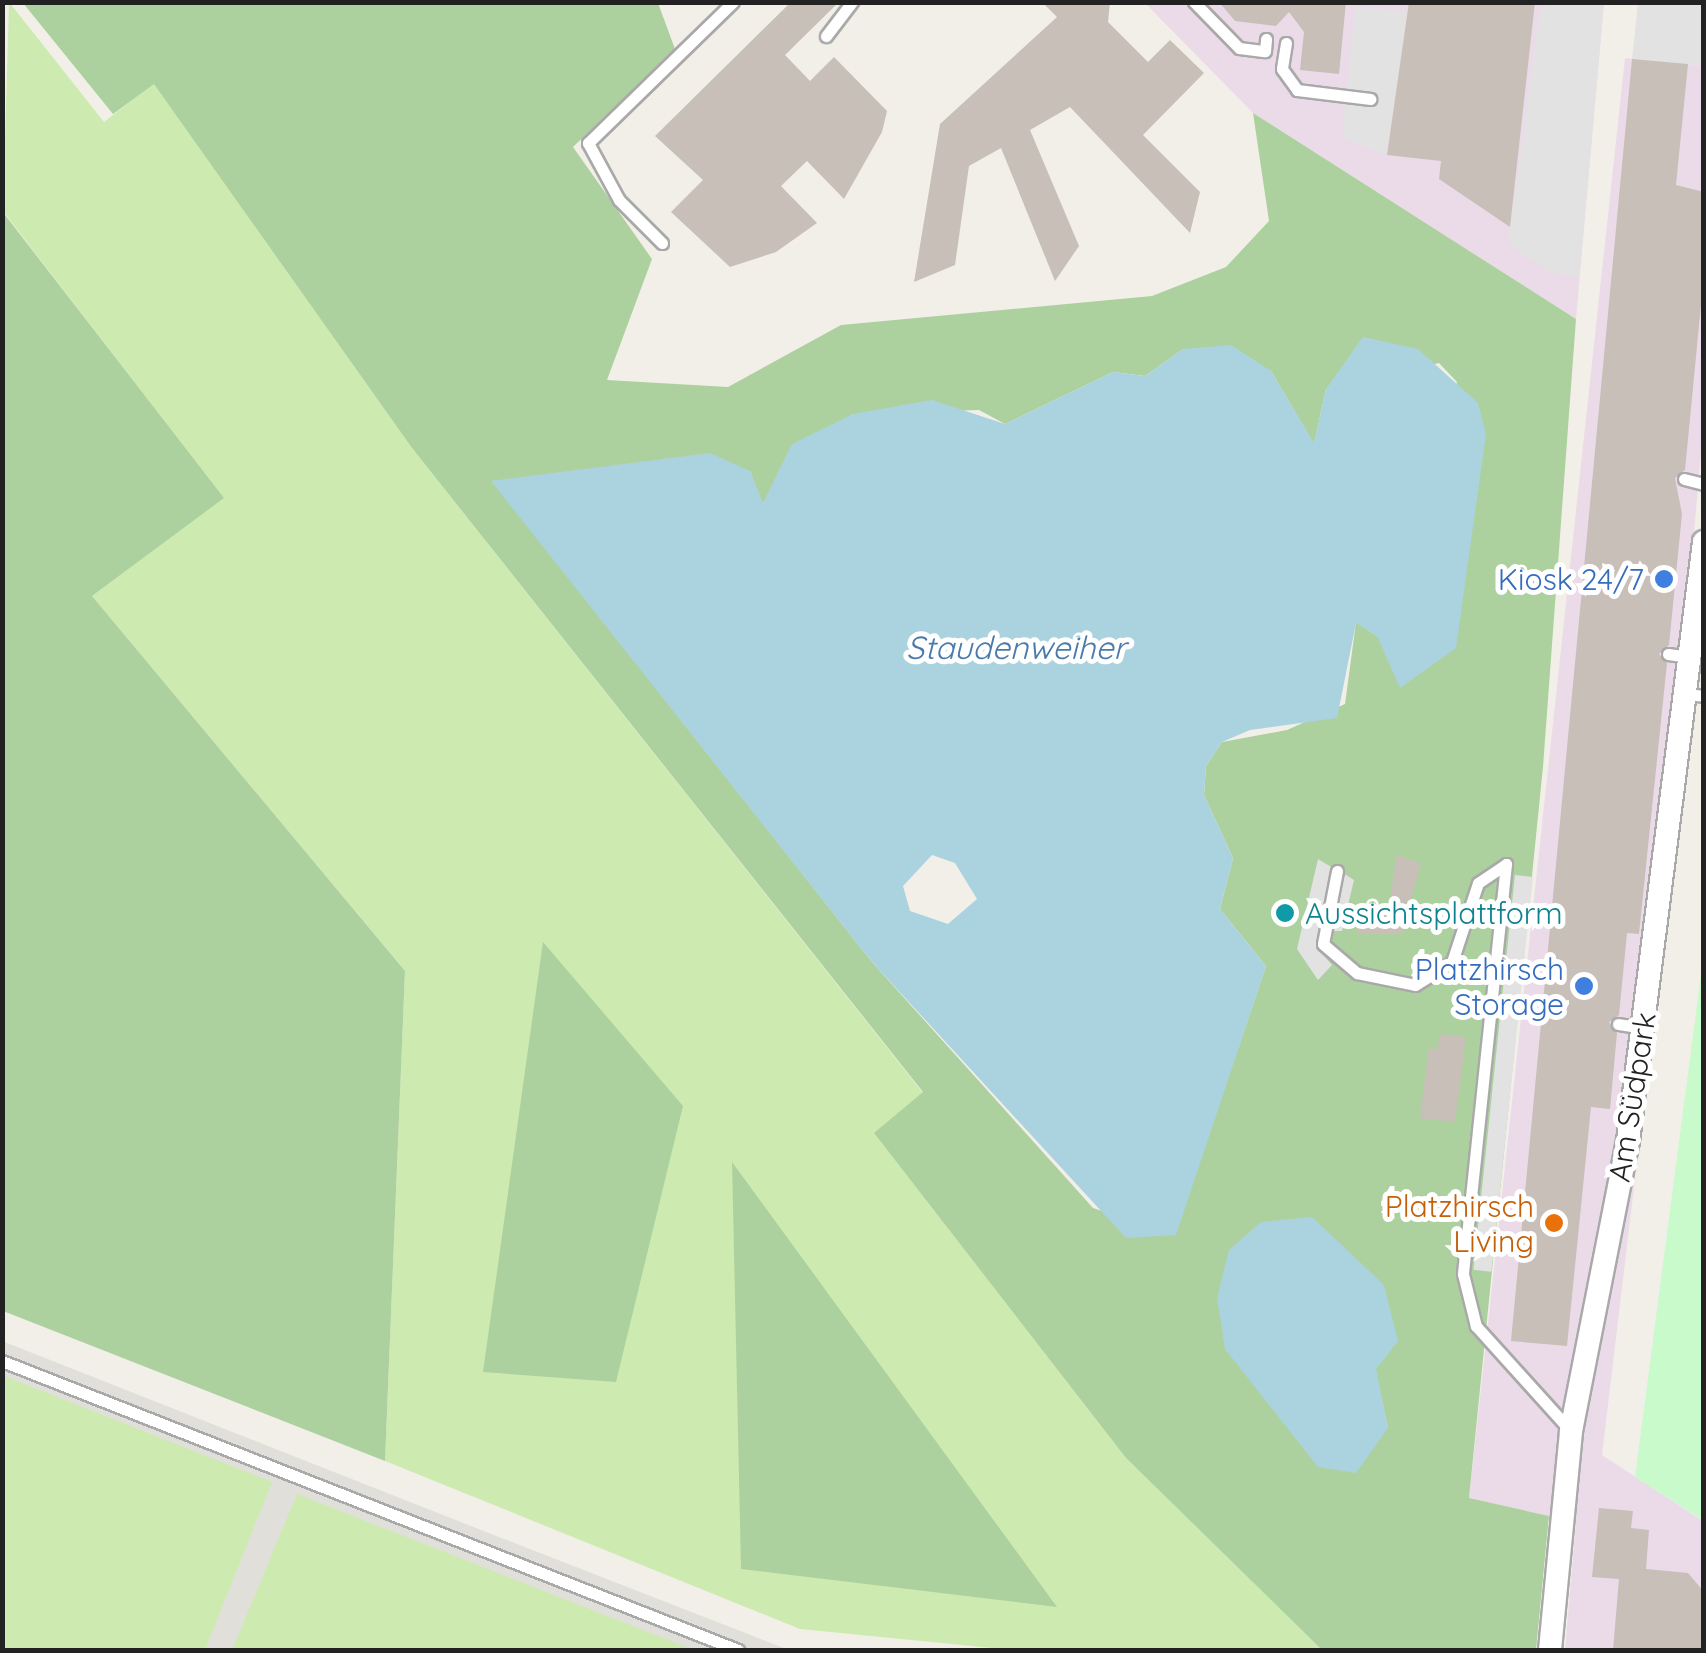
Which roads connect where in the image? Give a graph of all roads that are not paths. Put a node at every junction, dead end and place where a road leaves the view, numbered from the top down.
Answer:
1 (733, 2) edge
2 (852, 2) edge
3 (1194, 2) edge
4 (826, 36) dead end
5 (1266, 40) dead end
6 (1286, 43) dead end
7 (1370, 99) dead end
8 (662, 243) dead end
9 (1684, 480) dead end
10 (1704, 484) edge
11 (1703, 554) edge
12 (1695, 695) edge
13 (1337, 871) dead end
14 (1618, 1024) dead end
15 (1643, 1028) junction
16 (2, 1361) edge
17 (1571, 1432) junction
18 (738, 1650) edge
19 (1550, 1650) edge

1 - 8 lane
2 - 4 lane
3 - 5 lane
6 - 7 lane
9 - 10 lane
11 - 12 street, Am Südpark
12 - 15 street, Am Südpark
13 - 17 lane
14 - 15 lane
15 - 17 street, Am Südpark
16 - 18 lane
17 - 19 street, Am Südpark

